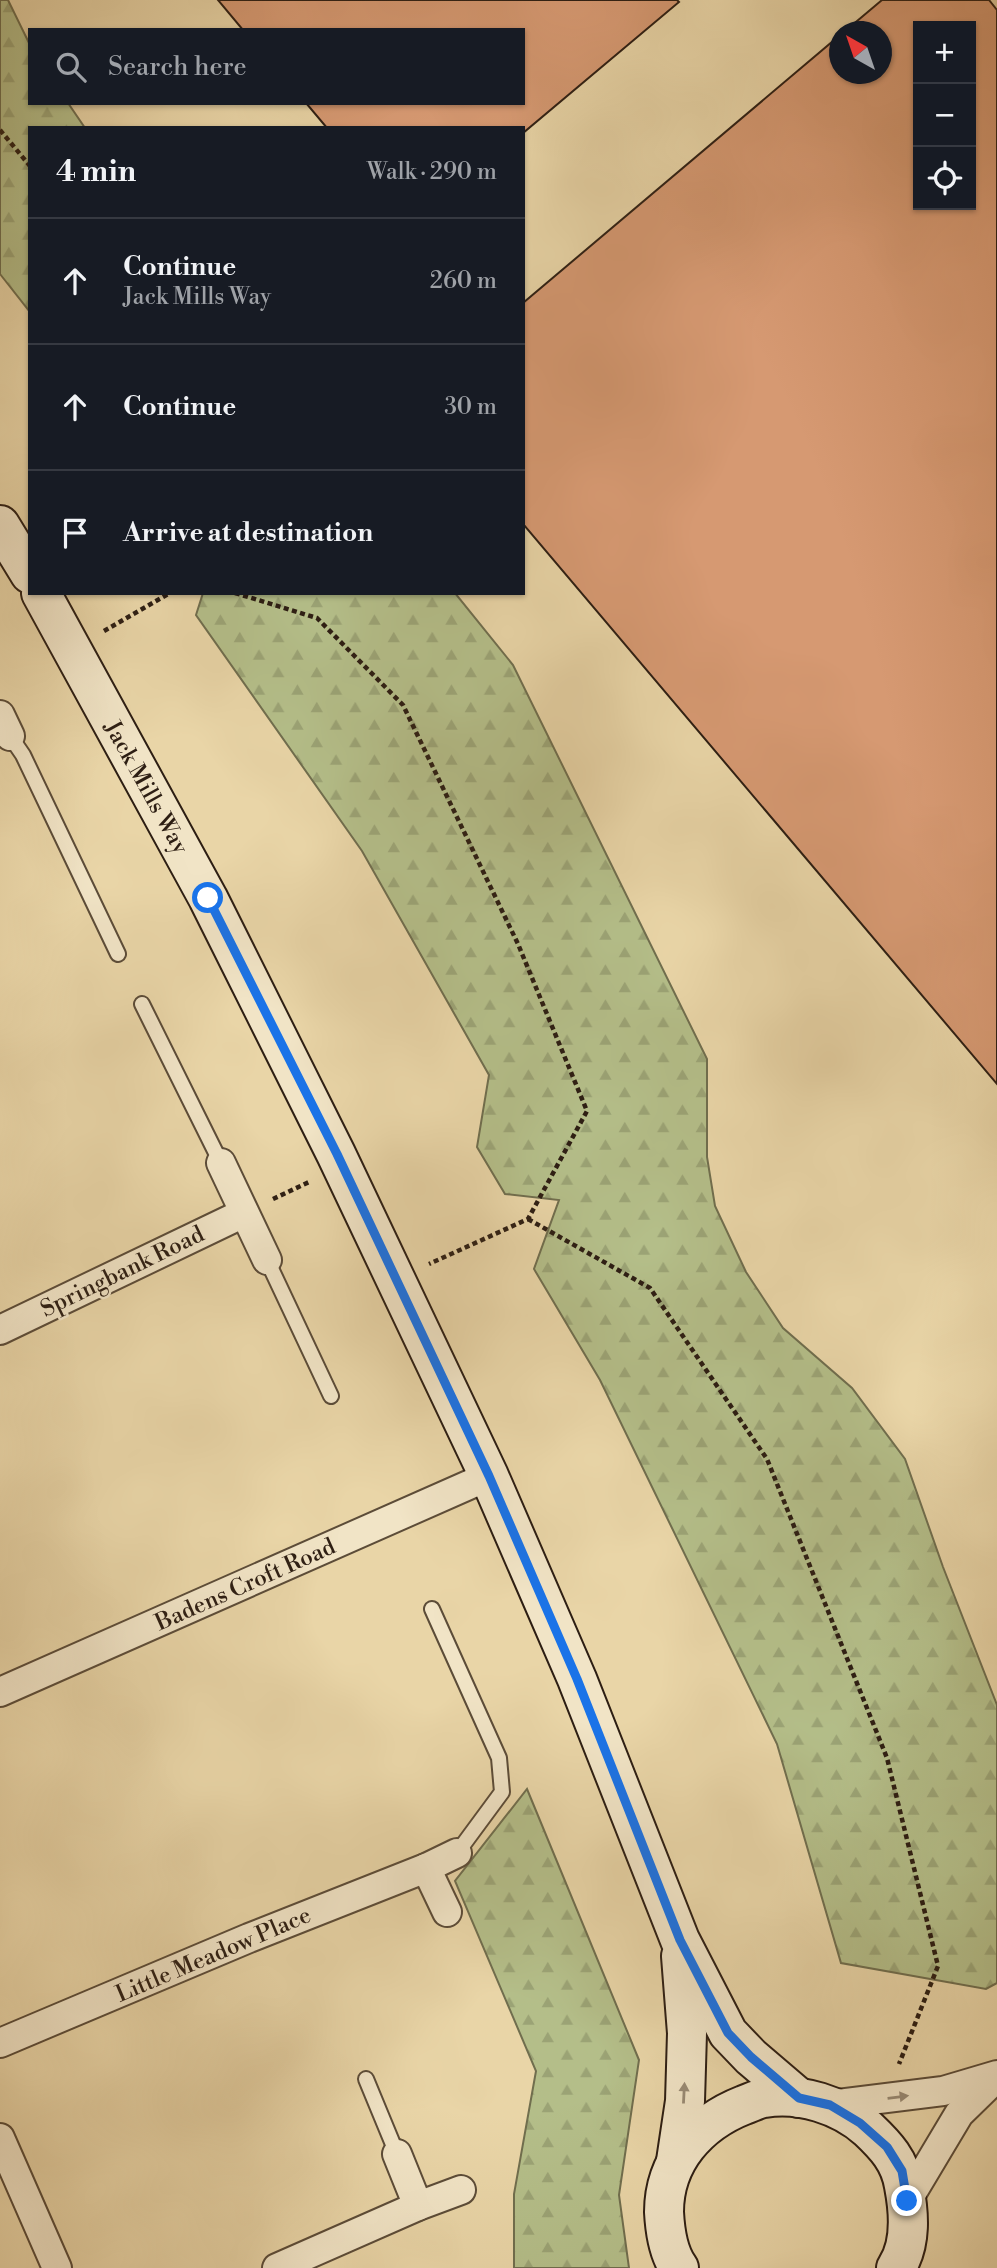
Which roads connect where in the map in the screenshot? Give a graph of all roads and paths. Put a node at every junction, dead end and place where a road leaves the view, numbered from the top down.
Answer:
1 (0, 130) edge
2 (28, 164) edge
3 (0, 524) edge
4 (28, 571) edge
5 (42, 595) edge
6 (166, 595) edge
7 (242, 595) edge
8 (72, 649) junction
9 (5, 726) edge
10 (118, 954) dead end
11 (142, 1004) dead end
12 (221, 1163) joint
13 (342, 1166) junction
14 (244, 1213) junction
15 (528, 1219) junction
16 (267, 1260) joint
17 (396, 1279) junction
18 (0, 1330) edge
19 (331, 1396) dead end
20 (489, 1476) junction
21 (432, 1609) dead end
22 (0, 1692) edge
23 (457, 1853) joint
24 (426, 1868) junction
25 (447, 1912) dead end
26 (680, 1940) junction
27 (0, 2043) edge
28 (898, 2065) dead end
29 (997, 2076) edge
30 (366, 2079) dead end
31 (814, 2101) junction
32 (0, 2138) edge
33 (397, 2154) joint
34 (676, 2161) junction
35 (461, 2190) dead end
36 (418, 2206) junction
37 (906, 2239) edge
38 (676, 2266) edge
39 (57, 2268) edge
40 (276, 2268) edge

1 - 2 path
3 - 4 main road
5 - 8 main road, Jack Mills Way
6 - 8 path
7 - 15 path
8 - 13 main road, Jack Mills Way
9 - 10 lane
11 - 12 lane
12 - 14 street
13 - 14 path
13 - 17 main road, Jack Mills Way
14 - 16 street
14 - 18 street, Springbank Road
15 - 17 path
15 - 28 path
16 - 19 lane
17 - 20 main road, Jack Mills Way
20 - 22 street, Badens Croft Road
20 - 26 main road, Jack Mills Way
21 - 23 lane
23 - 24 street, Little Meadow Place
24 - 25 street
24 - 27 street, Little Meadow Place
26 - 31 main road, Jack Mills Way
34 -> 26 main road, Jack Mills Way
31 -> 29 street
29 - 37 street
30 - 33 lane
31 - 34 main road
31 - 37 main road, Jack Mills Way
32 - 39 street
33 - 36 street
34 - 38 main road
35 - 36 street
36 - 40 street

